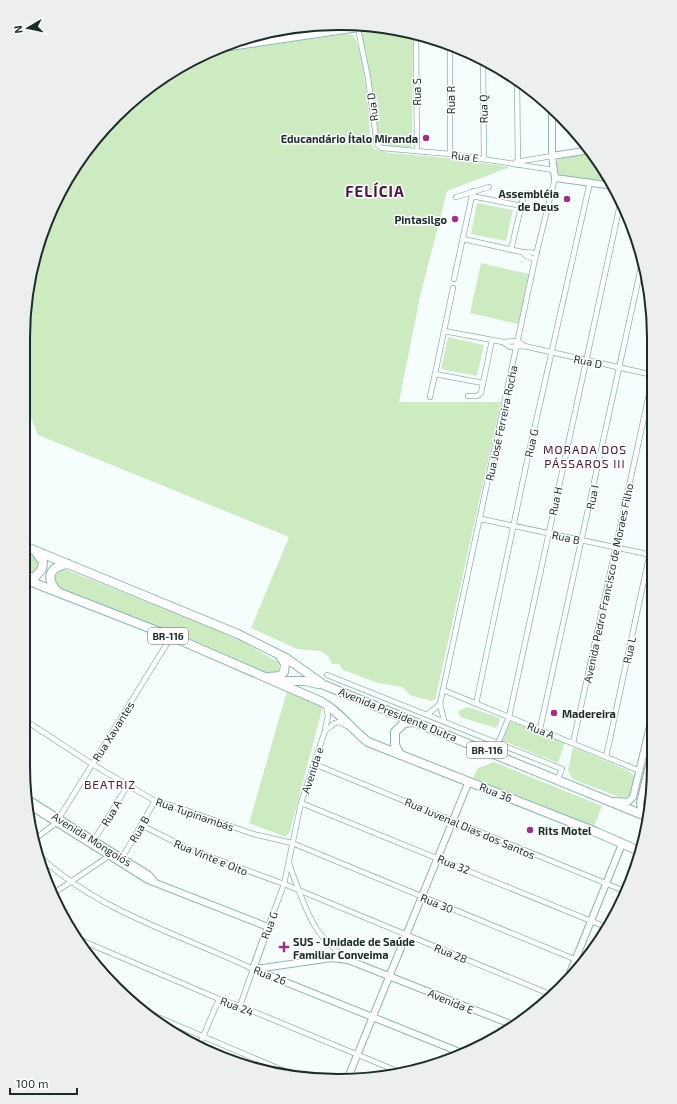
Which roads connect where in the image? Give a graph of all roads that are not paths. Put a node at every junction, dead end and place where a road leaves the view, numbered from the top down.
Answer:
1 (344, 30) edge
2 (363, 31) edge
3 (335, 32) joint
4 (287, 35) edge
5 (288, 39) junction
6 (416, 40) edge
7 (260, 41) edge
8 (450, 50) edge
9 (483, 66) edge
10 (517, 87) edge
11 (552, 116) edge
12 (582, 149) edge
13 (417, 150) junction
14 (450, 154) junction
15 (552, 156) junction
16 (484, 159) junction
17 (516, 163) junction
18 (553, 170) junction
19 (555, 178) junction
20 (590, 182) junction
21 (606, 185) edge
22 (489, 187) dead end
23 (473, 194) junction
24 (542, 196) dead end
25 (456, 197) dead end
26 (522, 206) junction
27 (618, 208) edge
28 (463, 239) junction
29 (511, 250) junction
30 (522, 252) junction
31 (537, 253) junction
32 (535, 259) junction
33 (640, 273) edge
34 (454, 279) dead end
35 (452, 288) dead end
36 (444, 330) junction
37 (492, 340) junction
38 (518, 341) junction
39 (503, 342) junction
40 (524, 346) junction
41 (516, 348) junction
42 (552, 353) junction
43 (586, 361) junction
44 (620, 368) junction
45 (435, 374) junction
46 (647, 374) edge
47 (483, 383) junction
48 (468, 396) dead end
49 (430, 397) dead end
50 (647, 403) edge
51 (481, 518) junction
52 (515, 526) junction
53 (548, 534) junction
54 (582, 541) junction
55 (616, 547) junction
56 (30, 548) edge
57 (30, 549) edge
58 (647, 554) edge
59 (69, 564) junction
60 (647, 573) edge
61 (30, 577) edge
62 (30, 581) edge
63 (59, 593) junction
64 (171, 637) junction
65 (277, 653) junction
66 (327, 675) dead end
67 (267, 678) junction
68 (276, 681) junction
69 (324, 685) junction
70 (443, 690) junction
71 (325, 703) junction
72 (440, 704) junction
73 (476, 704) junction
74 (428, 714) junction
75 (509, 717) junction
76 (444, 720) junction
77 (417, 722) junction
78 (30, 724) edge
79 (540, 729) junction
80 (325, 731) junction
81 (353, 731) junction
82 (647, 740) edge
83 (498, 742) junction
84 (573, 744) junction
85 (494, 753) junction
86 (400, 755) junction
87 (606, 757) junction
88 (92, 764) junction
89 (314, 764) junction
90 (640, 771) junction
91 (647, 776) edge
92 (558, 780) junction
93 (469, 781) junction
94 (128, 785) junction
95 (155, 801) junction
96 (33, 802) edge
97 (611, 802) junction
98 (301, 803) junction
99 (33, 808) edge
100 (643, 811) edge
101 (643, 815) edge
102 (58, 821) junction
103 (453, 821) junction
104 (141, 825) junction
105 (39, 836) edge
106 (94, 840) junction
107 (292, 843) junction
108 (622, 844) junction
109 (635, 849) edge
110 (109, 856) junction
111 (122, 858) junction
112 (438, 858) junction
113 (45, 862) edge
114 (289, 863) junction
115 (154, 881) junction
116 (71, 882) junction
117 (284, 884) junction
118 (606, 884) junction
119 (621, 890) edge
120 (299, 891) junction
121 (57, 892) edge
122 (422, 897) junction
123 (592, 921) junction
124 (602, 925) edge
125 (268, 927) junction
126 (406, 935) junction
127 (86, 942) edge
128 (348, 960) junction
129 (576, 960) junction
130 (574, 964) edge
131 (254, 969) junction
132 (389, 976) junction
133 (547, 993) edge
134 (219, 999) junction
135 (240, 1006) junction
136 (374, 1016) junction
137 (164, 1020) edge
138 (508, 1023) edge
139 (203, 1036) junction
140 (201, 1041) edge
141 (457, 1051) edge
142 (357, 1055) junction
143 (276, 1068) edge
144 (392, 1069) edge
145 (350, 1073) edge

1 - 3 street
2 - 13 street, Rua D
3 - 5 street
4 - 5 street
5 - 7 street
6 - 13 street, Rua S
8 - 14 street, Rua R
9 - 16 street, Rua Q
10 - 17 street
11 - 15 street, Rua José Ferreira Rocha
12 - 15 street
13 - 14 street, Rua E
14 - 16 street, Rua E
15 - 17 street
15 - 18 street, Rua José Ferreira Rocha
16 - 17 street, Rua E
17 - 18 street, Rua E
18 - 19 street, Rua José Ferreira Rocha
19 - 20 street
19 - 31 street, Rua José Ferreira Rocha
20 - 21 street
20 - 42 street, Rua G
22 - 23 street
23 - 25 street
23 - 26 street
23 - 28 street
24 - 26 street
26 - 29 street
27 - 43 street, Rua H
28 - 29 street
28 - 34 street
29 - 30 street
30 - 31 street
30 - 32 street
31 - 32 street, Rua José Ferreira Rocha
32 - 38 street, Rua José Ferreira Rocha
33 - 44 street, Rua I
35 - 36 street
36 - 37 street
36 - 45 street
37 - 39 street
37 - 47 street
38 - 39 street
38 - 40 street, Rua D
38 - 41 street, Rua José Ferreira Rocha
39 - 41 street
40 - 41 street, Rua D
40 - 42 street, Rua D
41 - 51 street, Rua José Ferreira Rocha
42 - 43 street, Rua D
42 - 52 street, Rua G
43 - 44 street, Rua D
43 - 53 street, Rua H
44 - 46 street, Rua D
44 - 54 street, Rua I
45 - 47 street
45 - 49 street
47 - 48 street
50 - 55 street, Avenida Pedro Francisco de Moraes Filho
51 - 52 street, Rua B
51 - 70 street, Rua José Ferreira Rocha
52 - 53 street, Rua B
52 - 73 street, Rua G
53 - 54 street, Rua B
53 - 75 street, Rua H
54 - 55 street, Rua B
54 - 79 street, Rua I
55 - 58 street, Rua B
55 - 84 street, Avenida Pedro Francisco de Moraes Filho
56 - 59 highway, Avenida Presidente Dutra / BR-116
57 - 61 highway
59 - 63 highway
59 - 65 highway, Avenida Presidente Dutra / BR-116
60 - 87 street, Rua L
62 - 63 highway, Avenida Presidente Dutra / BR-116
63 - 64 highway, Avenida Presidente Dutra / BR-116
64 - 67 highway, Avenida Presidente Dutra / BR-116
64 - 88 street, Rua Xavantes
65 - 67 highway
65 - 69 highway, Avenida Presidente Dutra / BR-116
66 - 74 street
67 - 68 highway, Avenida Presidente Dutra / BR-116
68 - 69 highway, Avenida Presidente Dutra / BR-116
68 - 71 highway
69 - 77 highway, Avenida Presidente Dutra / BR-116
70 - 72 street, Rua José Ferreira Rocha
70 - 73 street, Rua A
71 - 80 street, Avenida e
71 - 81 highway, Rua 36
72 - 74 street
72 - 76 street
73 - 75 street, Rua A
74 - 76 street
75 - 79 street, Rua A
75 - 83 street, Rua H
76 - 83 street
77 - 85 highway, Avenida Presidente Dutra / BR-116
77 - 86 highway
78 - 88 street, Rua Tupinambás
79 - 84 street, Rua A
80 - 81 street
80 - 89 street, Avenida e
81 - 86 highway, Rua 36
82 - 90 street
83 - 85 street, Rua H
83 - 92 street
84 - 87 street, Rua A
85 - 92 highway, Avenida Presidente Dutra / BR-116
86 - 93 highway, Rua 36
87 - 90 street, Rua A
88 - 94 street, Rua Tupinambás
88 - 102 street, Rua Xavantes
89 - 98 street, Avenida e
89 - 103 street, Rua Juvenal Dias dos Santos
90 - 97 street
91 - 100 street
92 - 97 highway, Avenida Presidente Dutra / BR-116
93 - 103 street
93 - 108 highway, Rua 36
94 - 95 street, Rua Tupinambás
94 - 106 street, Rua A
95 - 104 street, Rua B
95 - 107 street, Rua Tupinambás
96 - 102 street, Avenida Mongoiós
97 - 101 highway, Avenida Presidente Dutra / BR-116
98 - 107 street, Avenida e
98 - 112 street, Rua 32
99 - 102 street, Avenida Mongoiós
102 - 105 street, Rua Xavantes
102 - 106 street, Avenida Mongoiós
102 - 110 street, Avenida Mongoiós
103 - 112 street
103 - 118 street, Rua Juvenal Dias dos Santos
104 - 111 street, Rua B
104 - 117 street, Rua Vinte e Oito
106 - 111 street, Avenida Mongoiós
107 - 114 street, Rua G
107 - 122 street, Rua 30
108 - 109 highway, Rua 36
108 - 118 street
110 - 115 street, Avenida Mongoiós
110 - 116 street
111 - 115 street, Avenida Mongoiós
112 - 122 street
112 - 123 street, Rua 32
113 - 116 street, Rua 26
114 - 117 street, Rua G
114 - 120 street
115 - 125 street, Avenida Mongoiós
116 - 121 street
116 - 131 street, Rua 26
117 - 120 street, Rua 28
117 - 125 street, Rua G
118 - 119 street, Rua Juvenal Dias dos Santos
118 - 123 street
120 - 126 street, Rua 28
120 - 128 street
122 - 126 street
122 - 129 street, Rua 30
123 - 124 street, Rua 32
123 - 129 street
125 - 131 street, Rua G
126 - 132 street
126 - 133 street, Rua 28
127 - 134 street, Rua 24
128 - 131 street, Avenida E
128 - 132 street, Avenida E
129 - 130 street
131 - 135 street, Rua G
131 - 136 street, Rua 26
132 - 136 street
132 - 138 street, Avenida E
134 - 135 street, Rua 24
134 - 139 street
135 - 142 street, Rua 24
136 - 141 street, Rua 26
136 - 142 street
137 - 139 street
139 - 140 street
139 - 143 street
142 - 144 street, Rua 24
142 - 145 street

